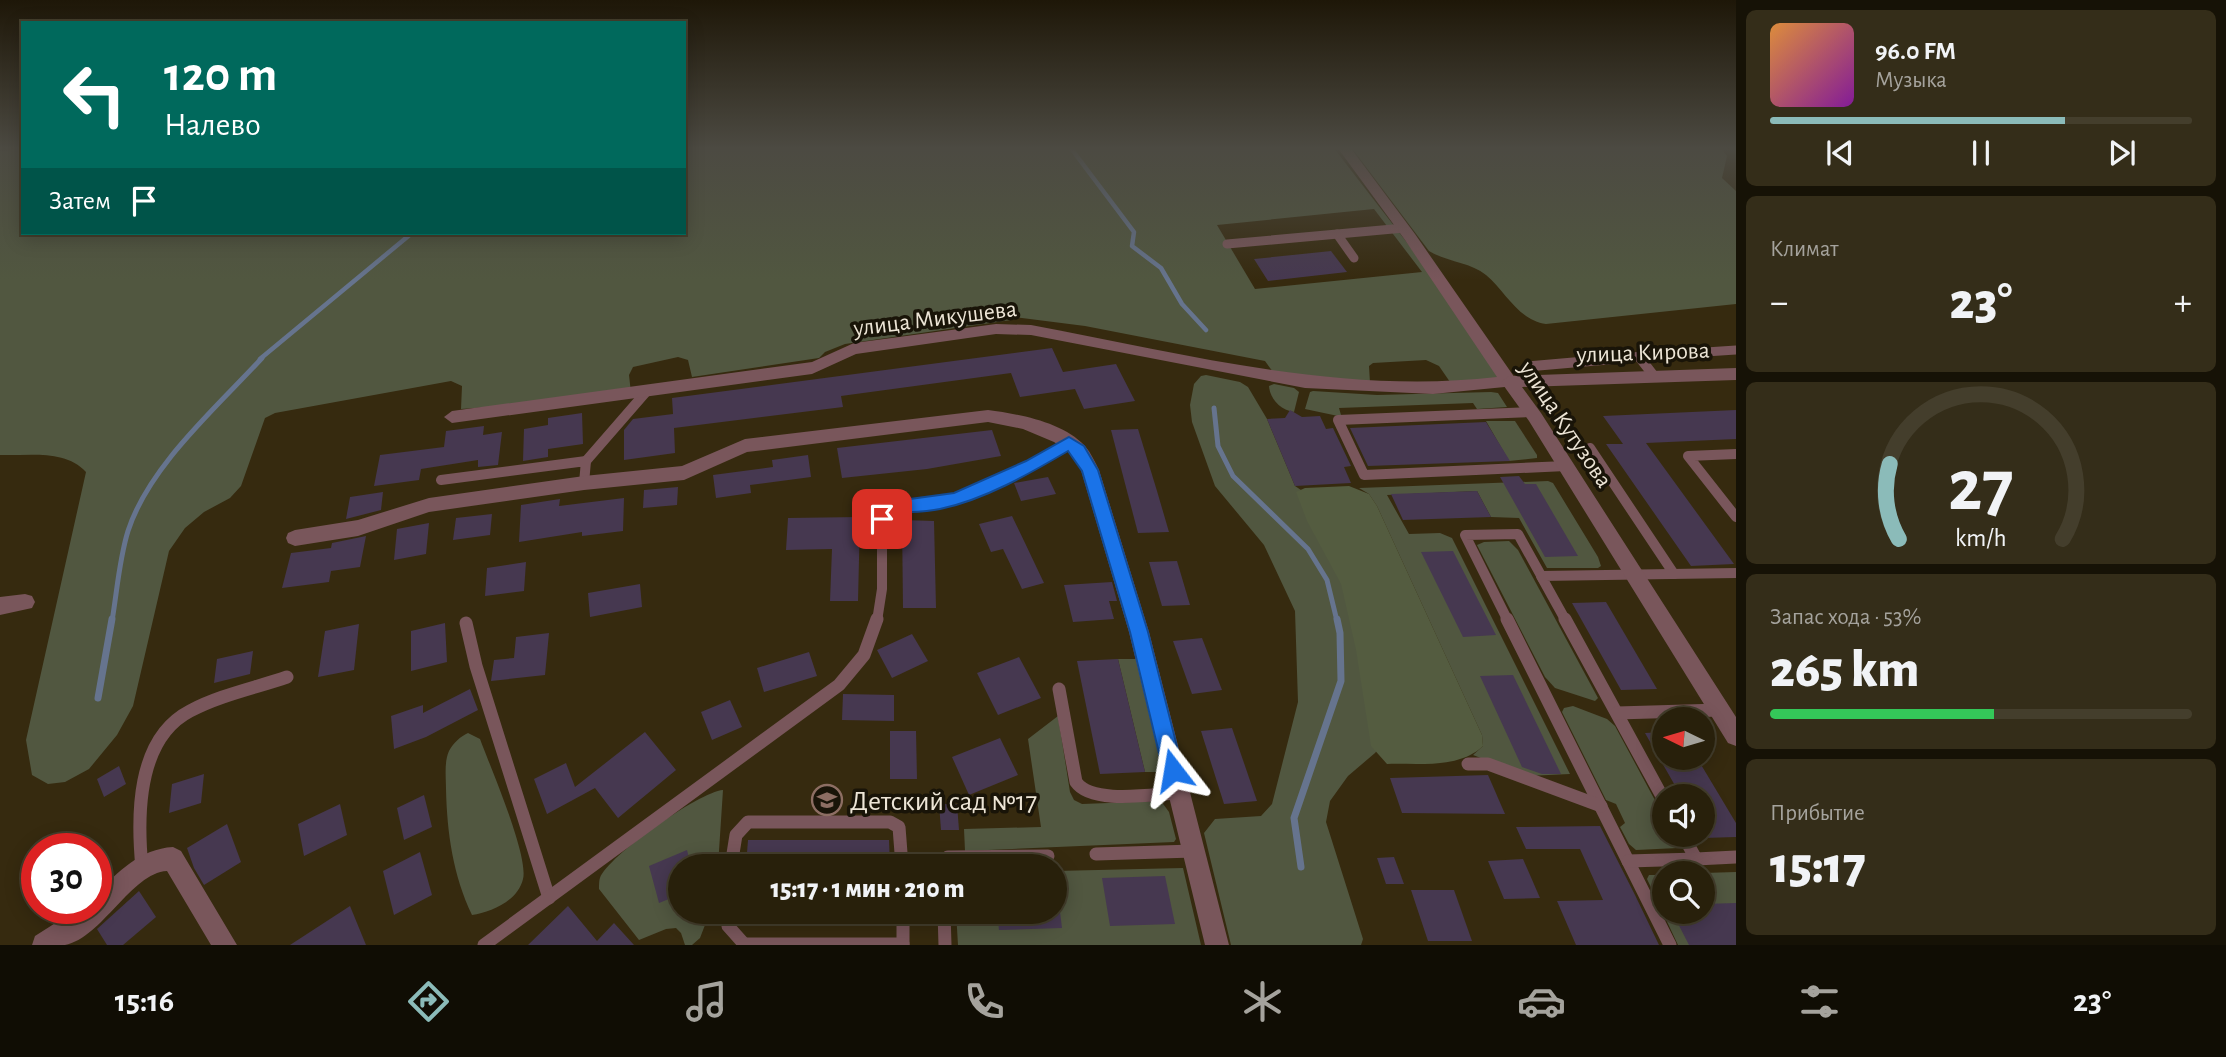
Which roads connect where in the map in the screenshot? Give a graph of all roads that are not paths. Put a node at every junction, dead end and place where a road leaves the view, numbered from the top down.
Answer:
1 (1376, 191) edge
2 (1404, 228) junction
3 (1337, 234) junction
4 (1227, 244) dead end
5 (1354, 258) dead end
6 (1736, 350) edge
7 (1639, 357) junction
8 (1736, 374) edge
9 (1654, 376) junction
10 (1530, 381) junction
11 (1509, 382) junction
12 (646, 392) junction
13 (1531, 411) junction
14 (452, 417) dead end
15 (1069, 443) junction
16 (1590, 449) dead end
17 (1736, 454) edge
18 (586, 461) junction
19 (1566, 466) junction
20 (441, 480) dead end
21 (584, 483) junction
22 (1736, 517) edge
23 (295, 538) dead end
24 (1736, 573) edge
25 (1634, 574) junction
26 (1674, 574) junction
27 (1543, 579) junction
28 (25, 602) dead end
29 (0, 606) edge
30 (467, 623) dead end
31 (287, 677) dead end
32 (1059, 689) dead end
33 (1720, 710) junction
34 (1617, 713) junction
35 (1736, 736) edge
36 (1468, 764) dead end
37 (1655, 784) edge
38 (1179, 793) junction
39 (1601, 806) junction
40 (1690, 847) edge
41 (1194, 851) junction
42 (733, 854) edge
43 (902, 854) edge
44 (1096, 855) dead end
45 (1736, 857) edge
46 (1696, 859) junction
47 (1628, 861) junction
48 (142, 868) junction
49 (549, 898) junction
50 (728, 924) edge
51 (903, 924) edge
52 (944, 924) edge
53 (744, 944) edge
54 (903, 944) edge
55 (44, 945) edge
56 (225, 945) edge
57 (484, 945) edge
58 (945, 945) edge
59 (1217, 945) edge
60 (1670, 945) edge

1 - 2 street, улица Кутузова
2 - 3 lane
2 - 11 street, улица Кутузова
3 - 4 lane
3 - 5 lane
6 - 7 lane
7 - 9 lane
7 - 10 lane
8 - 9 street, улица Кирова
9 - 10 street, улица Кирова
10 - 11 street, улица Кирова
11 - 12 street, улица Микушева
11 - 13 street, улица Кутузова
12 - 14 street, улица Микушева
12 - 18 lane
13 - 19 street, улица Кутузова
13 - 19 lane
15 - 21 street
15 - 38 street
15 - 49 lane
16 - 26 lane
17 - 22 lane
18 - 20 lane
18 - 21 lane
19 - 25 street, улица Кутузова
21 - 23 street
24 - 26 lane
25 - 26 lane
25 - 27 lane
25 - 33 street, улица Кутузова
27 - 34 lane
27 - 39 lane
28 - 29 street
30 - 49 lane
31 - 48 lane
32 - 38 lane
33 - 34 lane
33 - 35 street, улица Кутузова
34 - 37 lane
36 - 39 lane
38 - 41 street
39 - 47 lane
40 - 46 lane
41 - 44 lane
41 - 59 street
42 - 43 lane
45 - 46 lane
46 - 47 lane
47 - 60 lane
48 - 55 street
48 - 56 street
49 - 57 lane
50 - 53 lane
51 - 54 lane
52 - 58 lane
53 - 54 lane

